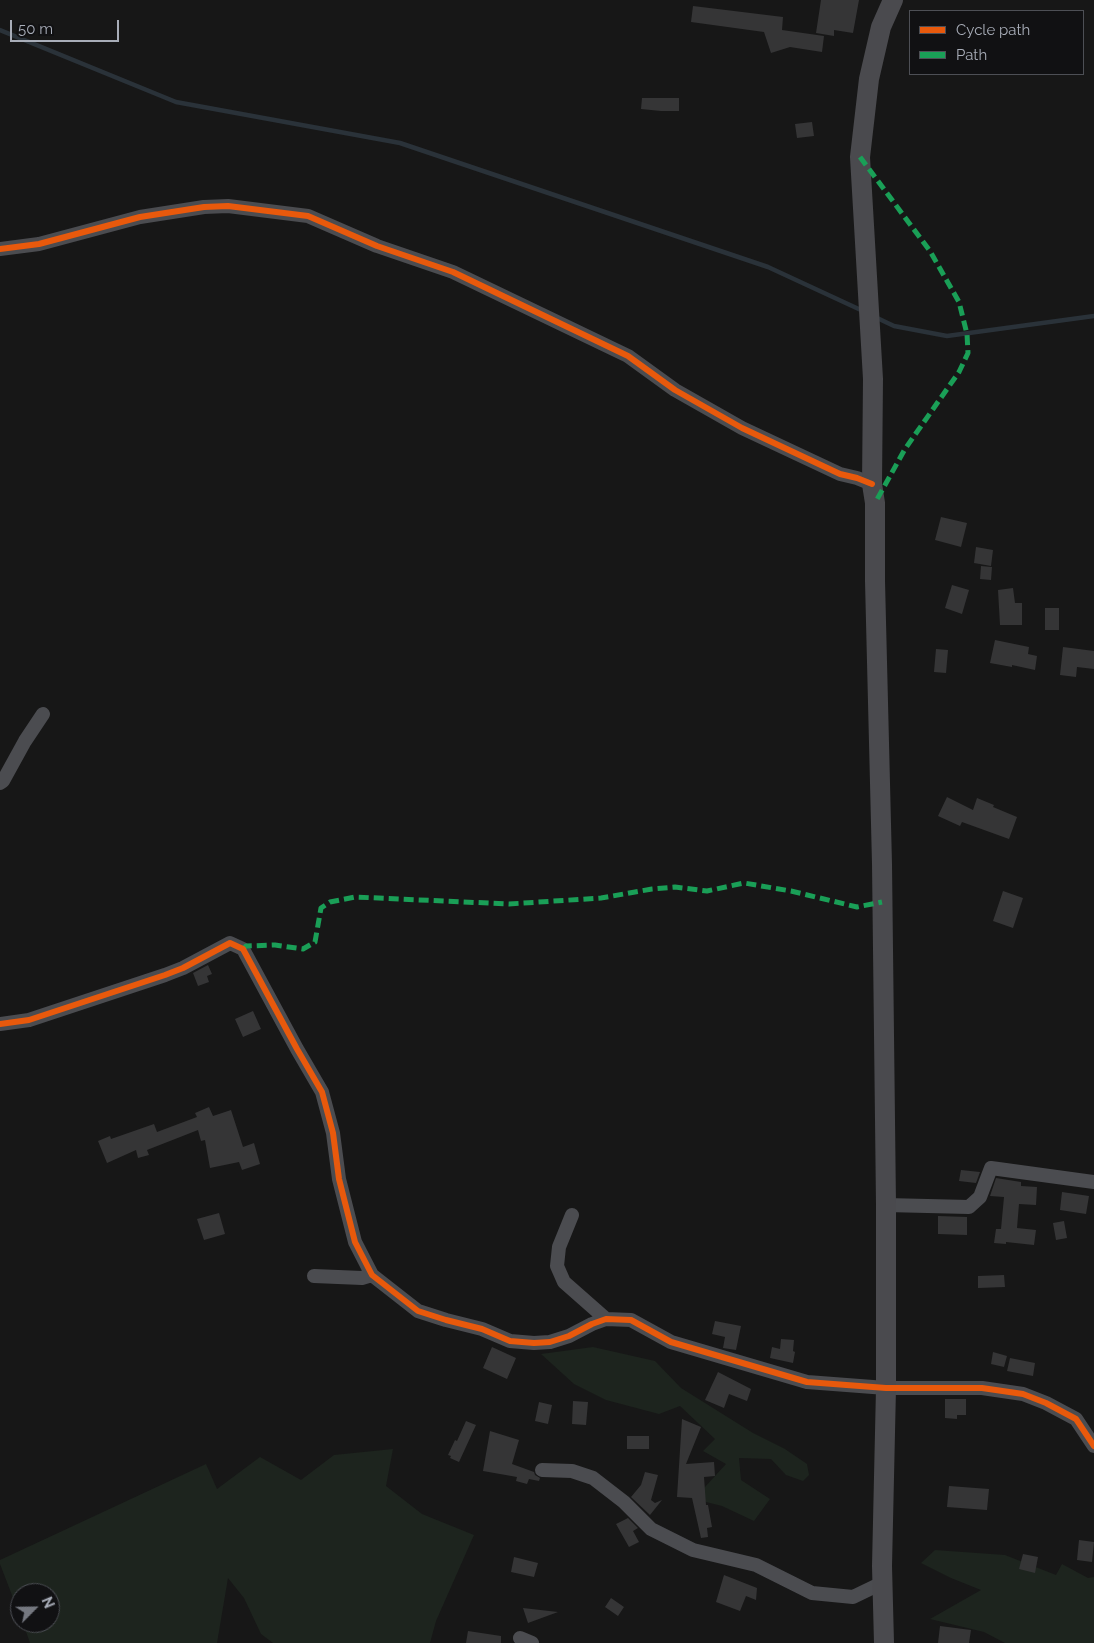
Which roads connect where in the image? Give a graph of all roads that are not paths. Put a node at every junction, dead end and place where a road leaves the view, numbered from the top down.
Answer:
1 (893, 0) edge
2 (0, 249) edge
3 (872, 484) junction
4 (43, 714) dead end
5 (0, 783) edge
6 (0, 1024) edge
7 (1094, 1182) edge
8 (886, 1205) junction
9 (572, 1215) dead end
10 (372, 1275) junction
11 (314, 1276) dead end
12 (606, 1319) junction
13 (886, 1388) junction
14 (1094, 1446) edge
15 (542, 1470) dead end
16 (882, 1583) junction
17 (884, 1643) edge

1 - 3 main road
2 - 3 street
3 - 8 main road
4 - 5 street
6 - 10 street
7 - 8 street
8 - 13 main road
9 - 12 street
10 - 11 street
10 - 12 street
12 - 13 street
13 - 14 street
13 - 16 main road
15 - 16 street
16 - 17 main road

